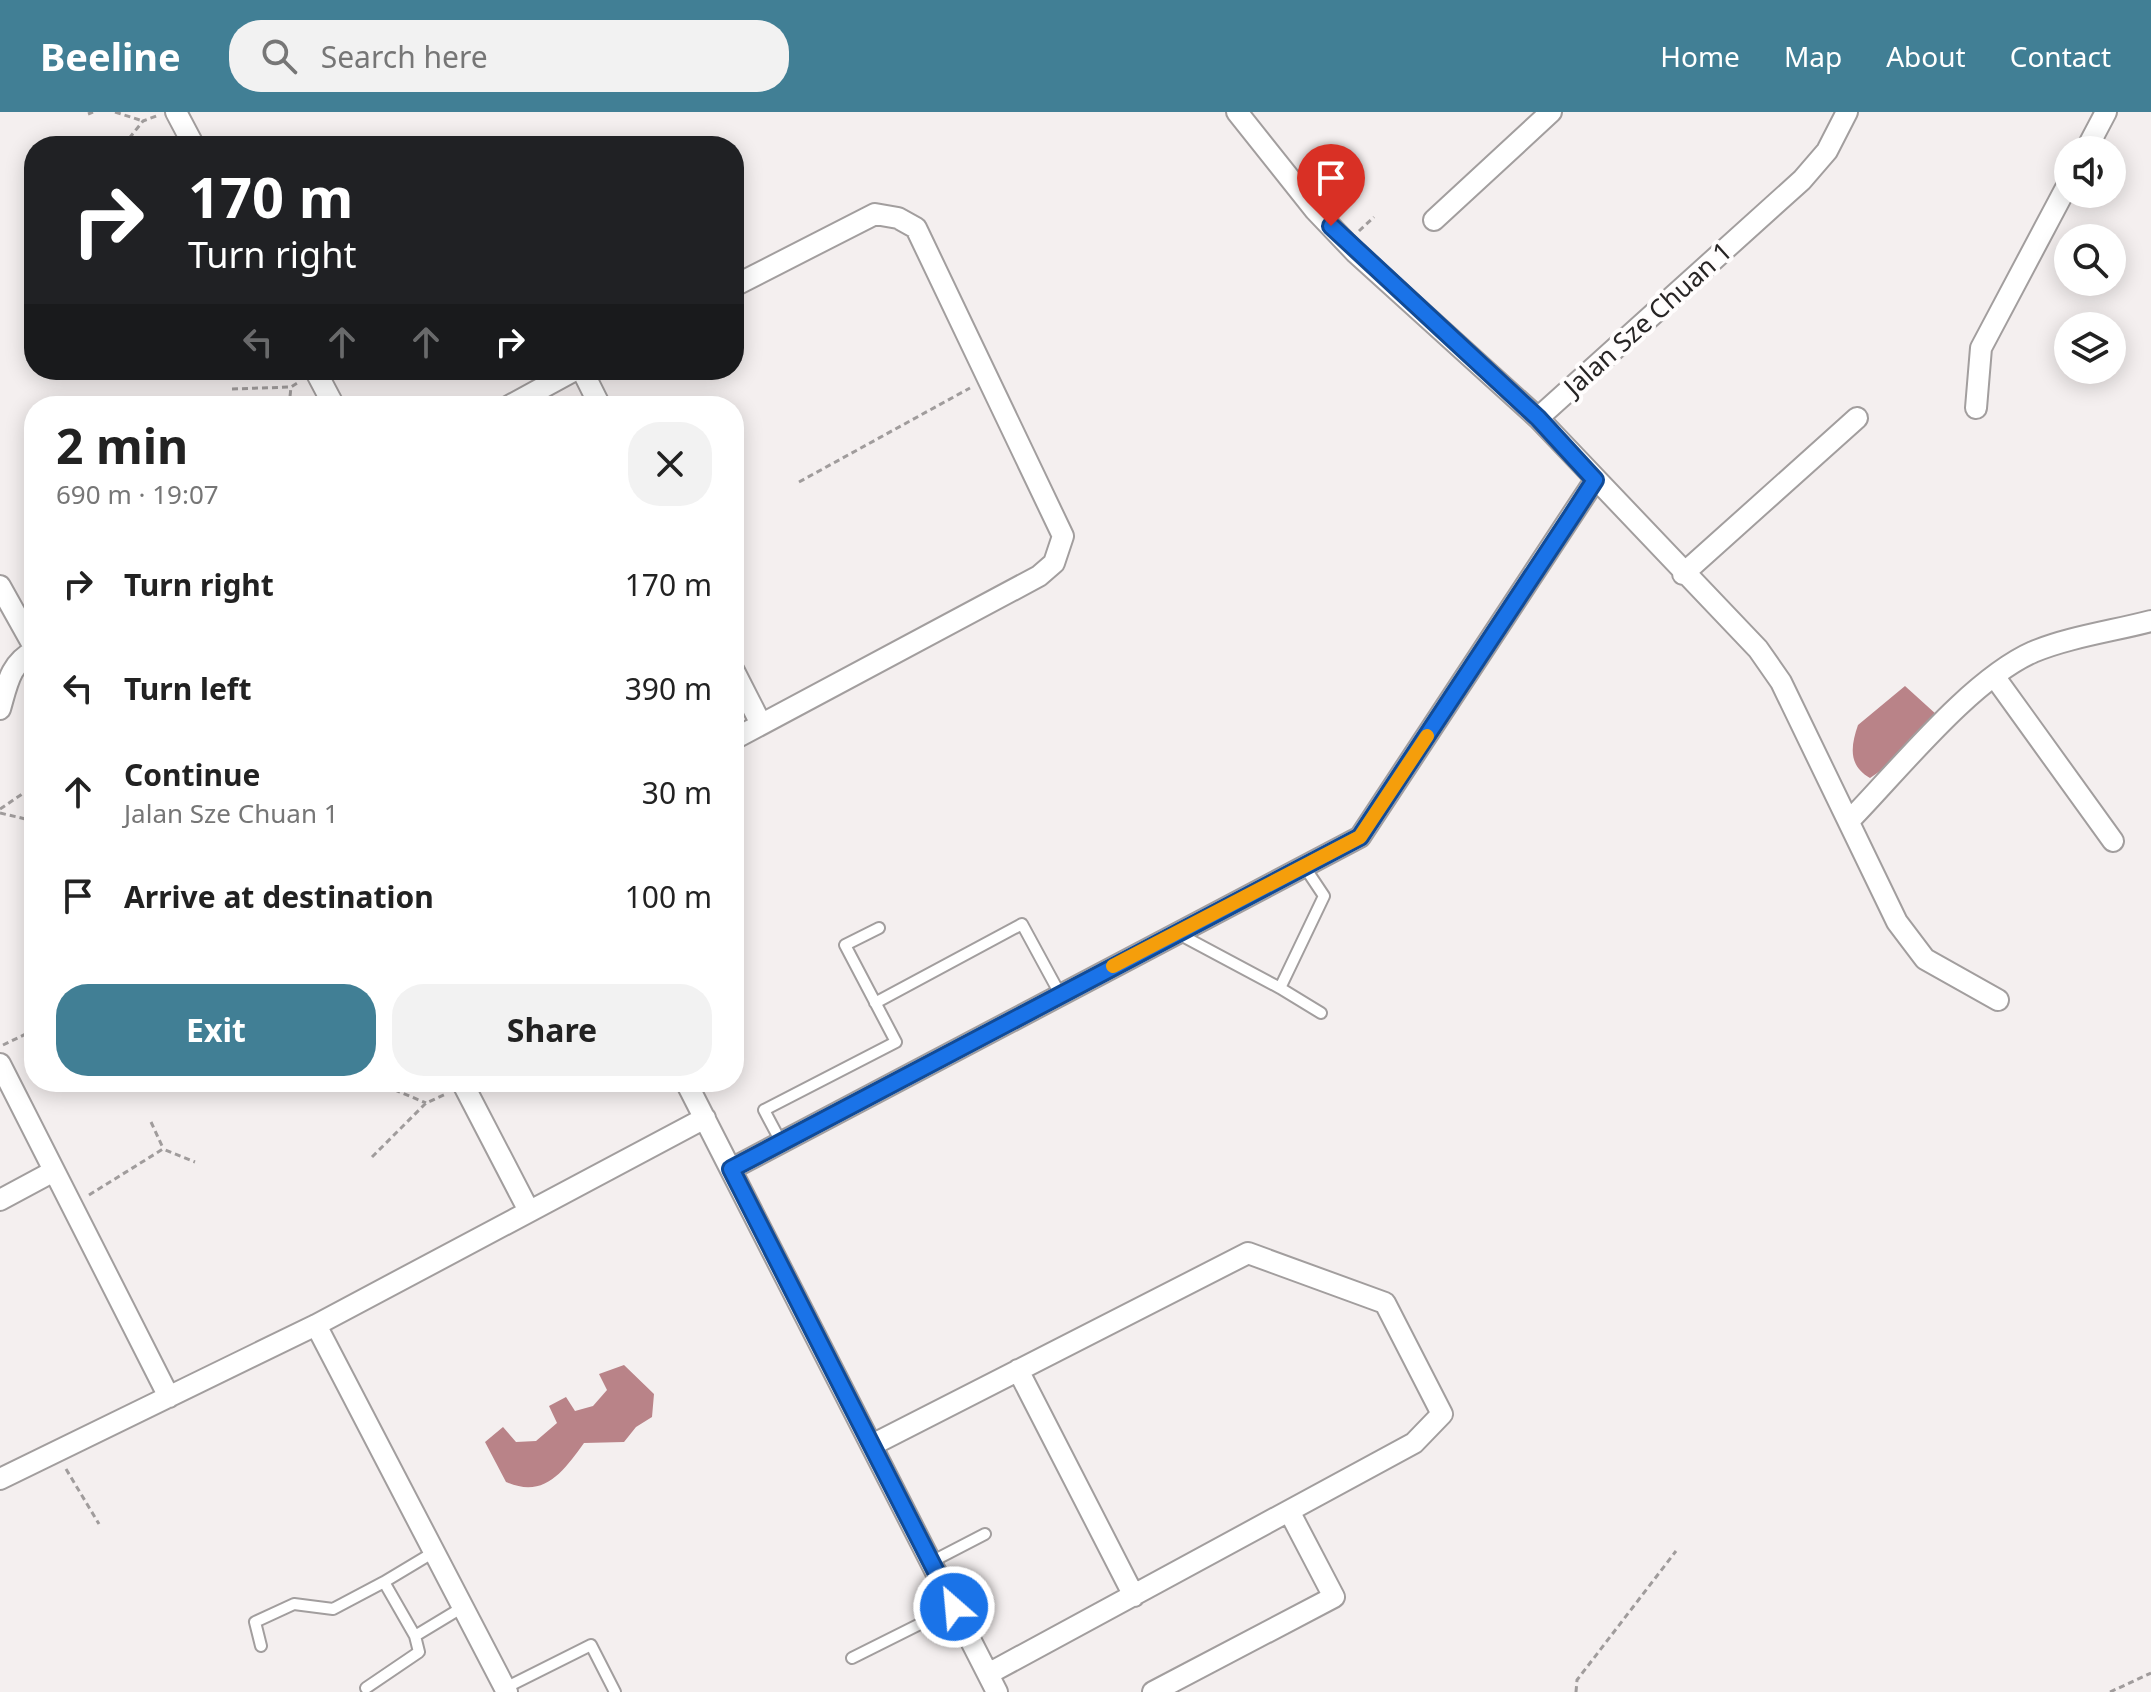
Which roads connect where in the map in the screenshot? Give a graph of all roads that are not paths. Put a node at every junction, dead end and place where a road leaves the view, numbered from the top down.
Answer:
1 (176, 112) edge
2 (1237, 112) edge
3 (1551, 112) edge
4 (1847, 112) edge
5 (2106, 112) edge
6 (189, 136) edge
7 (2093, 136) edge
8 (2055, 208) edge
9 (1434, 220) dead end
10 (744, 281) edge
11 (557, 380) edge
12 (527, 396) edge
13 (1976, 408) dead end
14 (1538, 418) junction
15 (1857, 418) dead end
16 (1595, 480) junction
17 (1683, 574) junction
18 (0, 586) edge
19 (2151, 621) edge
20 (24, 630) edge
21 (24, 657) edge
22 (1994, 676) junction
23 (744, 691) edge
24 (0, 709) edge
25 (761, 724) junction
26 (744, 733) edge
27 (1849, 821) junction
28 (2113, 841) dead end
29 (1304, 866) junction
30 (879, 928) dead end
31 (1176, 933) junction
32 (1280, 988) junction
33 (1060, 994) junction
34 (1998, 1000) dead end
35 (875, 1003) junction
36 (1321, 1013) dead end
37 (0, 1064) edge
38 (468, 1092) edge
39 (691, 1092) edge
40 (705, 1118) junction
41 (781, 1142) junction
42 (731, 1169) junction
43 (54, 1171) junction
44 (0, 1200) edge
45 (529, 1211) junction
46 (316, 1325) junction
47 (1018, 1370) junction
48 (169, 1397) junction
49 (872, 1445) junction
50 (0, 1479) edge
51 (1289, 1511) junction
52 (985, 1534) dead end
53 (434, 1552) junction
54 (931, 1562) junction
55 (384, 1582) junction
56 (1134, 1596) junction
57 (463, 1607) junction
58 (954, 1607) junction
59 (415, 1636) junction
60 (261, 1646) dead end
61 (852, 1658) dead end
62 (993, 1683) edge
63 (366, 1688) dead end
64 (506, 1690) edge
65 (615, 1692) edge
66 (1153, 1692) edge

1 - 6 street
2 - 14 street
3 - 9 street
4 - 14 street, Jalan Sze Chuan 1
5 - 7 street
8 - 13 street
10 - 25 street
11 - 12 street
14 - 16 street
15 - 17 street
16 - 17 street
16 - 29 street
17 - 27 street
18 - 20 street
19 - 22 street
21 - 24 street
22 - 27 street
22 - 28 street
23 - 25 street
25 - 26 street
27 - 34 street
29 - 31 street
29 - 32 lane
30 - 35 lane
31 - 32 lane
31 - 33 street
32 - 36 lane
33 - 35 lane
33 - 41 street
35 - 41 lane
37 - 43 street
38 - 45 street
39 - 40 street
40 - 42 street
40 - 45 street
41 - 42 street
42 - 49 street
43 - 44 street
43 - 48 street
45 - 46 street
46 - 48 street
46 - 53 street
47 - 49 street
47 - 51 street
47 - 56 street
48 - 50 street
49 - 54 street
51 - 56 street
51 - 66 street
52 - 54 lane
53 - 55 lane
53 - 57 street
54 - 58 street
55 - 59 lane
55 - 60 lane
56 - 62 street
57 - 59 lane
57 - 64 street
58 - 61 lane
58 - 62 street
59 - 63 lane
64 - 65 lane

